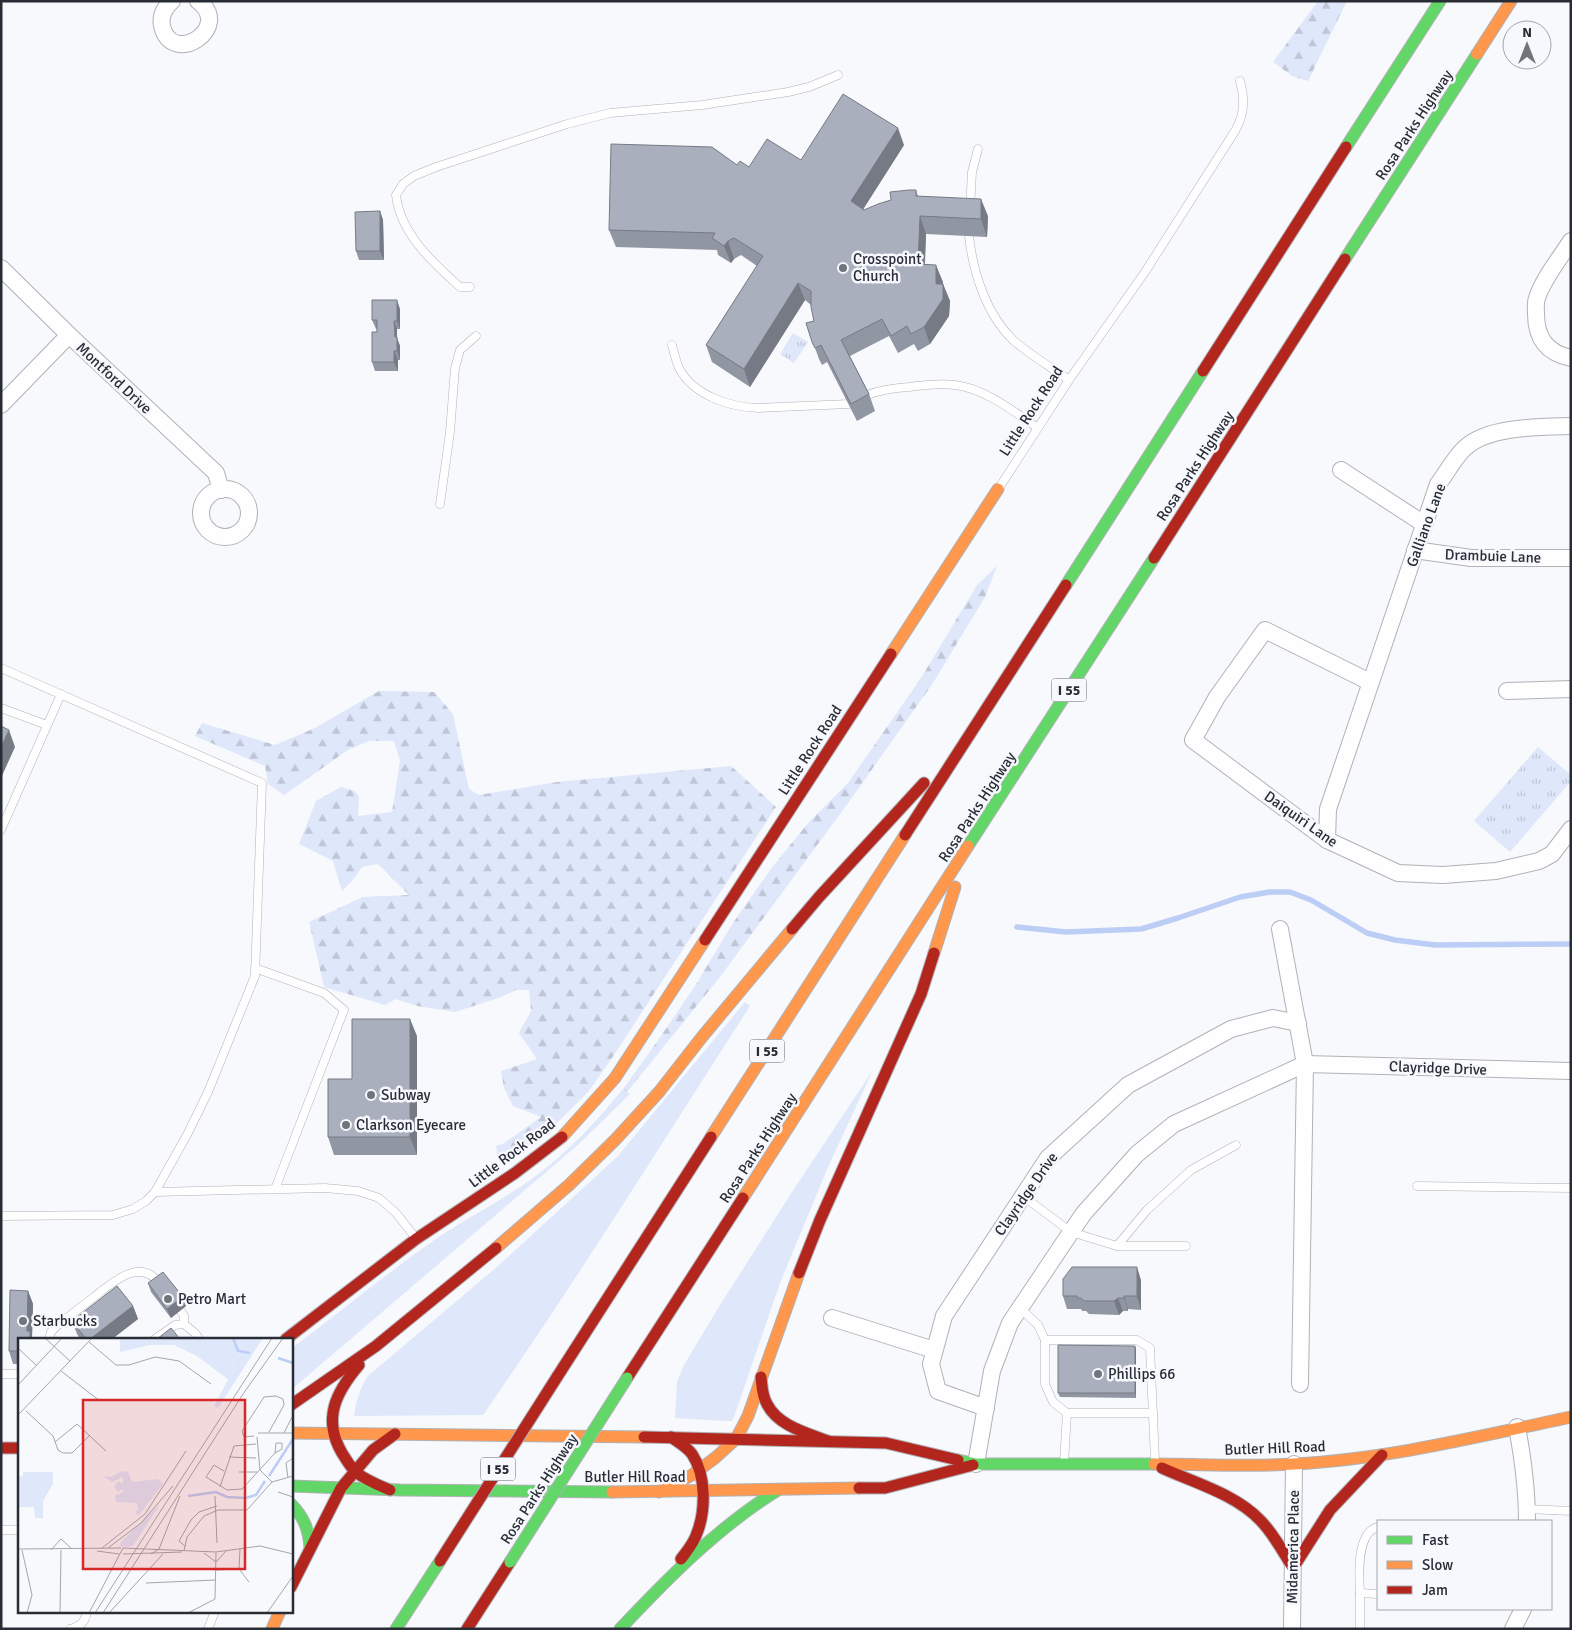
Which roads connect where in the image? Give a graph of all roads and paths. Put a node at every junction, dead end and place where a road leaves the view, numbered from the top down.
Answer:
1 (198, 1) edge
2 (1440, 1) edge
3 (1511, 1) edge
4 (165, 3) edge
5 (838, 75) dead end
6 (1240, 81) dead end
7 (978, 149) dead end
8 (969, 215) edge
9 (969, 236) edge
10 (1571, 241) edge
11 (1, 268) edge
12 (470, 287) dead end
13 (69, 335) junction
14 (476, 336) dead end
15 (672, 345) dead end
16 (1571, 358) edge
17 (1069, 380) junction
18 (867, 395) edge
19 (849, 404) edge
20 (1, 405) edge
21 (1571, 426) edge
22 (1038, 428) junction
23 (1341, 470) dead end
24 (998, 489) joint
25 (221, 490) dead end
26 (440, 504) dead end
27 (1424, 524) junction
28 (1415, 550) junction
29 (1571, 558) edge
30 (1, 668) edge
31 (1370, 682) junction
32 (1571, 690) edge
33 (1507, 692) dead end
34 (61, 694) junction
35 (1, 708) edge
36 (977, 724) junction
37 (47, 725) junction
38 (1571, 829) edge
39 (1, 830) edge
40 (1327, 840) junction
41 (965, 853) junction
42 (1280, 929) dead end
43 (255, 968) junction
44 (1298, 1022) junction
45 (1306, 1064) junction
46 (1571, 1071) edge
47 (1236, 1145) dead end
48 (1417, 1186) dead end
49 (1571, 1188) edge
50 (275, 1189) junction
51 (156, 1192) junction
52 (1023, 1196) junction
53 (1, 1216) edge
54 (1071, 1232) junction
55 (416, 1239) junction
56 (1117, 1246) junction
57 (1186, 1246) dead end
58 (161, 1284) edge
59 (1020, 1308) junction
60 (180, 1310) edge
61 (832, 1318) dead end
62 (184, 1324) junction
63 (49, 1338) edge
64 (156, 1338) edge
65 (198, 1338) edge
66 (287, 1338) edge
67 (1045, 1340) junction
68 (376, 1346) junction
69 (934, 1350) junction
70 (1, 1374) edge
71 (18, 1374) edge
72 (761, 1378) junction
73 (1300, 1384) dead end
74 (292, 1404) edge
75 (986, 1408) junction
76 (1067, 1413) junction
77 (1153, 1413) junction
78 (1571, 1417) edge
79 (1517, 1427) junction
80 (292, 1433) edge
81 (333, 1434) junction
82 (395, 1434) junction
83 (671, 1437) junction
84 (736, 1439) junction
85 (828, 1442) junction
86 (1, 1448) edge
87 (18, 1448) edge
88 (1382, 1455) junction
89 (976, 1464) junction
90 (1294, 1464) junction
91 (1064, 1465) junction
92 (1155, 1465) junction
93 (698, 1470) junction
94 (354, 1471) junction
95 (292, 1486) edge
96 (341, 1488) junction
97 (390, 1490) junction
98 (778, 1490) junction
99 (659, 1492) junction
100 (702, 1492) junction
101 (292, 1505) edge
102 (1571, 1511) edge
103 (1527, 1515) edge
104 (1377, 1527) edge
105 (1, 1530) edge
106 (18, 1530) edge
107 (310, 1548) junction
108 (1293, 1568) junction
109 (669, 1577) junction
110 (292, 1585) edge
111 (1360, 1593) junction
112 (1377, 1594) edge
113 (1524, 1610) edge
114 (86, 1612) edge
115 (215, 1612) edge
116 (280, 1612) edge
117 (70, 1629) edge
118 (208, 1629) edge
119 (272, 1629) edge
120 (396, 1629) edge
121 (466, 1629) edge
122 (620, 1629) edge
123 (1292, 1629) edge
124 (1360, 1629) edge
125 (1513, 1629) edge

1 - 4 street
2 - 36 main road, I 55
3 - 41 main road, Rosa Parks Highway / I 55
5 - 12 lane
6 - 17 lane, Little Rock Road
7 - 8 lane
9 - 17 lane
10 - 16 street
11 - 13 street, Montford Drive
13 - 20 street
13 - 25 street, Montford Drive
14 - 26 lane
15 - 19 lane
17 - 22 lane, Little Rock Road
18 - 22 lane
21 - 27 street, Galliano Lane
22 - 24 lane, Little Rock Road
23 - 27 street
24 - 55 main road, Little Rock Road
27 - 28 street, Galliano Lane
28 - 29 street, Drambuie Lane
28 - 31 street, Galliano Lane
30 - 34 lane
31 - 40 street, Galliano Lane
31 - 40 street, Daiquiri Lane
32 - 33 street
34 - 37 lane
34 - 43 lane
35 - 37 lane
36 - 68 main road
36 - 120 main road, I 55, bridge
37 - 39 lane
38 - 40 street, Daiquiri Lane
41 - 72 main road
41 - 121 main road, Rosa Parks Highway / I 55, bridge
42 - 44 street
43 - 50 lane
43 - 51 lane
44 - 45 street
44 - 52 street, Clayridge Drive
45 - 46 street, Clayridge Drive
45 - 54 street, Clayridge Drive
45 - 73 street
47 - 56 lane
48 - 49 lane
50 - 51 lane
50 - 55 lane
51 - 53 lane
52 - 54 lane
52 - 69 street, Clayridge Drive
54 - 56 lane
54 - 59 street, Clayridge Drive
55 - 66 main road, Little Rock Road
56 - 57 lane
58 - 63 lane
59 - 67 lane
59 - 75 street, Clayridge Drive
60 - 62 lane
61 - 69 street
62 - 64 lane
62 - 65 lane
67 - 76 lane
67 - 77 lane
68 - 74 main road
68 - 81 main road
69 - 75 street, Clayridge Drive
70 - 71 lane
72 - 84 main road
72 - 85 main road
75 - 89 street, Clayridge Drive
76 - 77 lane
76 - 91 lane
77 - 92 lane
78 - 79 main road, Butler Hill Road
79 - 88 main road, Butler Hill Road
79 - 103 street
80 - 81 main road, Butler Hill Road
81 - 82 main road, Butler Hill Road
81 - 94 main road
82 - 83 main road, Butler Hill Road
82 - 94 main road
83 - 84 main road, Butler Hill Road
83 - 93 main road
84 - 85 main road, Butler Hill Road
84 - 93 main road
85 - 89 main road, Butler Hill Road
86 - 87 main road
88 - 90 main road, Butler Hill Road
88 - 108 main road
89 - 91 main road, Butler Hill Road
89 - 98 main road, Butler Hill Road
90 - 92 main road, Butler Hill Road
90 - 108 street, Midamerica Place
91 - 92 main road, Butler Hill Road
92 - 108 main road
93 - 99 main road
93 - 100 main road
94 - 96 main road
94 - 97 main road
95 - 96 main road, Butler Hill Road
96 - 97 main road, Butler Hill Road
96 - 107 main road
97 - 99 main road, Butler Hill Road
98 - 100 main road, Butler Hill Road
98 - 109 main road
99 - 100 main road, Butler Hill Road
100 - 109 main road
101 - 107 main road
102 - 103 lane
104 - 111 lane
105 - 106 lane
107 - 110 main road
108 - 123 street, Midamerica Place
109 - 122 main road
111 - 112 lane
111 - 124 lane
113 - 125 street
114 - 117 lane
115 - 118 lane
116 - 119 main road

